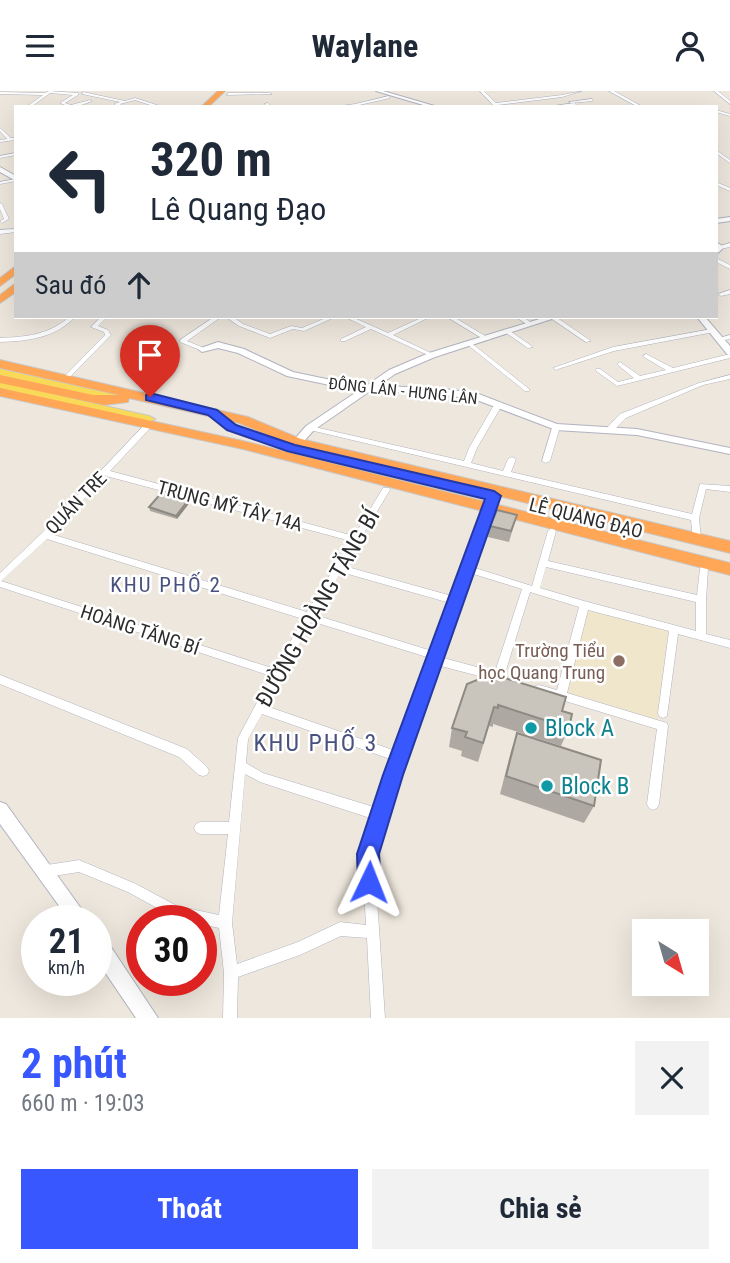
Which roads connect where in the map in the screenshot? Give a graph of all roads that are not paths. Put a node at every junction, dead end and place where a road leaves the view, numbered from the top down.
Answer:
1 (379, 91) edge
2 (482, 91) edge
3 (580, 91) edge
4 (611, 91) edge
5 (716, 91) edge
6 (226, 92) edge
7 (0, 93) edge
8 (17, 93) edge
9 (82, 93) edge
10 (46, 94) junction
11 (270, 94) dead end
12 (494, 95) dead end
13 (124, 96) dead end
14 (487, 96) junction
15 (562, 96) junction
16 (388, 97) dead end
17 (135, 99) junction
18 (9, 100) dead end
19 (592, 100) dead end
20 (90, 101) dead end
21 (124, 104) edge
22 (575, 104) edge
23 (730, 104) edge
24 (31, 105) edge
25 (69, 105) edge
26 (76, 105) edge
27 (154, 105) edge
28 (205, 105) edge
29 (355, 105) edge
30 (429, 105) edge
31 (496, 105) edge
32 (637, 105) edge
33 (0, 129) edge
34 (13, 140) edge
35 (0, 141) edge
36 (0, 204) edge
37 (1, 221) edge
38 (14, 263) edge
39 (14, 271) edge
40 (0, 274) edge
41 (14, 279) edge
42 (0, 283) edge
43 (14, 288) edge
44 (0, 291) edge
45 (730, 292) edge
46 (721, 295) dead end
47 (0, 300) edge
48 (69, 319) edge
49 (102, 319) edge
50 (215, 319) edge
51 (232, 319) edge
52 (327, 319) edge
53 (353, 319) edge
54 (423, 319) edge
55 (453, 319) edge
56 (522, 319) edge
57 (546, 319) edge
58 (556, 319) edge
59 (703, 319) edge
60 (530, 324) junction
61 (372, 327) junction
62 (508, 332) junction
63 (388, 335) junction
64 (716, 335) junction
65 (730, 337) edge
66 (487, 339) junction
67 (0, 340) edge
68 (343, 340) dead end
69 (588, 341) dead end
70 (470, 344) junction
71 (530, 347) dead end
72 (202, 349) joint
73 (730, 354) edge
74 (432, 355) junction
75 (646, 356) dead end
76 (0, 362) edge
77 (620, 364) dead end
78 (556, 368) dead end
79 (598, 370) dead end
80 (671, 370) junction
81 (0, 372) edge
82 (730, 377) edge
83 (66, 378) junction
84 (0, 379) edge
85 (640, 379) junction
86 (0, 385) edge
87 (369, 389) junction
88 (527, 390) dead end
89 (0, 392) edge
90 (123, 394) junction
91 (95, 398) junction
92 (498, 405) junction
93 (213, 412) junction
94 (149, 424) junction
95 (556, 427) junction
96 (232, 428) junction
97 (310, 428) junction
98 (608, 431) junction
99 (294, 445) junction
100 (730, 451) edge
101 (512, 459) dead end
102 (546, 461) dead end
103 (466, 465) junction
104 (106, 473) junction
105 (506, 474) junction
106 (730, 489) edge
107 (386, 490) junction
108 (418, 495) junction
109 (491, 502) junction
110 (695, 518) junction
111 (552, 531) junction
112 (45, 535) junction
113 (354, 539) junction
114 (697, 539) junction
115 (730, 547) edge
116 (730, 553) edge
117 (543, 563) junction
118 (338, 568) junction
119 (467, 569) junction
120 (704, 569) junction
121 (730, 569) edge
122 (730, 576) edge
123 (0, 578) edge
124 (0, 584) edge
125 (531, 589) junction
126 (701, 600) junction
127 (456, 601) junction
128 (584, 605) junction
129 (309, 617) junction
130 (674, 628) junction
131 (701, 635) junction
132 (730, 644) edge
133 (435, 658) junction
134 (279, 675) junction
135 (498, 677) junction
136 (0, 680) edge
137 (511, 681) edge
138 (523, 684) edge
139 (561, 695) junction
140 (261, 709) junction
141 (663, 713) dead end
142 (399, 757) junction
143 (240, 765) junction
144 (203, 771) dead end
145 (653, 804) dead end
146 (0, 810) edge
147 (380, 815) junction
148 (200, 828) dead end
149 (235, 828) junction
150 (47, 871) junction
151 (70, 905) edge
152 (225, 923) junction
153 (373, 932) junction
154 (112, 965) edge
155 (231, 973) junction
156 (148, 1018) edge
157 (230, 1018) edge
158 (378, 1018) edge

1 - 30 street
2 - 14 street
3 - 15 street
4 - 32 street
5 - 23 street
6 - 11 street
6 - 28 highway
7 - 8 street
8 - 10 street
8 - 18 street
9 - 10 street
9 - 21 street
9 - 25 street
10 - 24 street
12 - 14 street
13 - 17 street
14 - 31 street
15 - 22 street
15 - 31 street
16 - 29 street
17 - 21 street
17 - 27 street
19 - 22 street
20 - 26 street
33 - 34 street
34 - 35 street
36 - 37 street
38 - 40 highway
39 - 42 highway
41 - 44 highway
43 - 47 highway
45 - 46 street
48 - 67 street
49 - 83 street
50 - 72 street
51 - 52 street
53 - 61 street
54 - 63 street
55 - 66 street
56 - 60 street
57 - 60 street
58 - 69 street
59 - 64 street
60 - 62 street
61 - 63 street
61 - 68 street
62 - 66 street
62 - 71 street
63 - 74 street
64 - 65 street
64 - 73 street
64 - 78 street
66 - 70 street
70 - 74 street
70 - 88 street
72 - 87 street, ĐÔNG LÂN - HƯNG LÂN
73 - 80 street
74 - 87 street
75 - 80 street
76 - 83 highway, LÊ QUANG ĐẠO
77 - 85 street
79 - 85 street
80 - 85 street
81 - 90 main road
82 - 98 street
83 - 90 highway, LÊ QUANG ĐẠO
84 - 91 highway, LÊ QUANG ĐẠO
86 - 94 main road
87 - 92 street, ĐÔNG LÂN - HƯNG LÂN
87 - 97 street
89 - 94 highway, LÊ QUANG ĐẠO
90 - 91 highway, LÊ QUANG ĐẠO
90 - 93 highway, LÊ QUANG ĐẠO
90 - 96 highway, LÊ QUANG ĐẠO
91 - 94 highway, LÊ QUANG ĐẠO
92 - 95 street, ĐÔNG LÂN - HƯNG LÂN
92 - 103 street
93 - 96 highway
93 - 99 highway, LÊ QUANG ĐẠO
94 - 104 street, QUÁN TRE
94 - 107 highway, LÊ QUANG ĐẠO
94 - 108 highway, LÊ QUANG ĐẠO
95 - 98 street, ĐÔNG LÂN - HƯNG LÂN
95 - 102 street
96 - 99 highway, LÊ QUANG ĐẠO
97 - 99 street
97 - 103 street
98 - 100 street, ĐÔNG LÂN - HƯNG LÂN
99 - 109 highway, LÊ QUANG ĐẠO
101 - 105 street
103 - 105 street
104 - 112 street, QUÁN TRE
104 - 113 street, TRUNG MỸ TÂY 14A
105 - 110 street
106 - 110 street
107 - 108 highway, LÊ QUANG ĐẠO
107 - 113 street, ĐƯỜNG HOÀNG TĂNG BÍ
108 - 109 highway, LÊ QUANG ĐẠO
109 - 111 highway, LÊ QUANG ĐẠO
109 - 114 highway, LÊ QUANG ĐẠO
109 - 116 highway, LÊ QUANG ĐẠO
109 - 119 street
109 - 121 highway, LÊ QUANG ĐẠO
110 - 114 street
111 - 117 street
111 - 120 highway, LÊ QUANG ĐẠO
112 - 123 street, QUÁN TRE
112 - 129 street
113 - 118 street, ĐƯỜNG HOÀNG TĂNG BÍ
114 - 115 highway, LÊ QUANG ĐẠO
117 - 125 street
117 - 126 street
118 - 127 street
118 - 129 street, ĐƯỜNG HOÀNG TĂNG BÍ
119 - 125 street
119 - 127 street
120 - 122 highway, LÊ QUANG ĐẠO
120 - 126 street
124 - 134 street, HOÀNG TĂNG BÍ
125 - 128 street
125 - 135 street
126 - 131 street
127 - 133 street
128 - 130 street
128 - 139 street
129 - 133 street
129 - 134 street, ĐƯỜNG HOÀNG TĂNG BÍ
130 - 131 street
130 - 141 street
131 - 132 street
133 - 135 street
133 - 142 street
134 - 140 street, ĐƯỜNG HOÀNG TĂNG BÍ
135 - 137 street
136 - 144 street
138 - 139 street
139 - 145 street
140 - 142 street
140 - 143 street, ĐƯỜNG HOÀNG TĂNG BÍ
142 - 147 street
143 - 147 street
143 - 149 street, ĐƯỜNG HOÀNG TĂNG BÍ
146 - 150 street
147 - 153 street
148 - 149 street
149 - 152 street, ĐƯỜNG HOÀNG TĂNG BÍ
150 - 151 street
150 - 152 street
152 - 155 street, ĐƯỜNG HOÀNG TĂNG BÍ
153 - 155 street
153 - 158 street
154 - 156 street
155 - 157 street, ĐƯỜNG HOÀNG TĂNG BÍ

